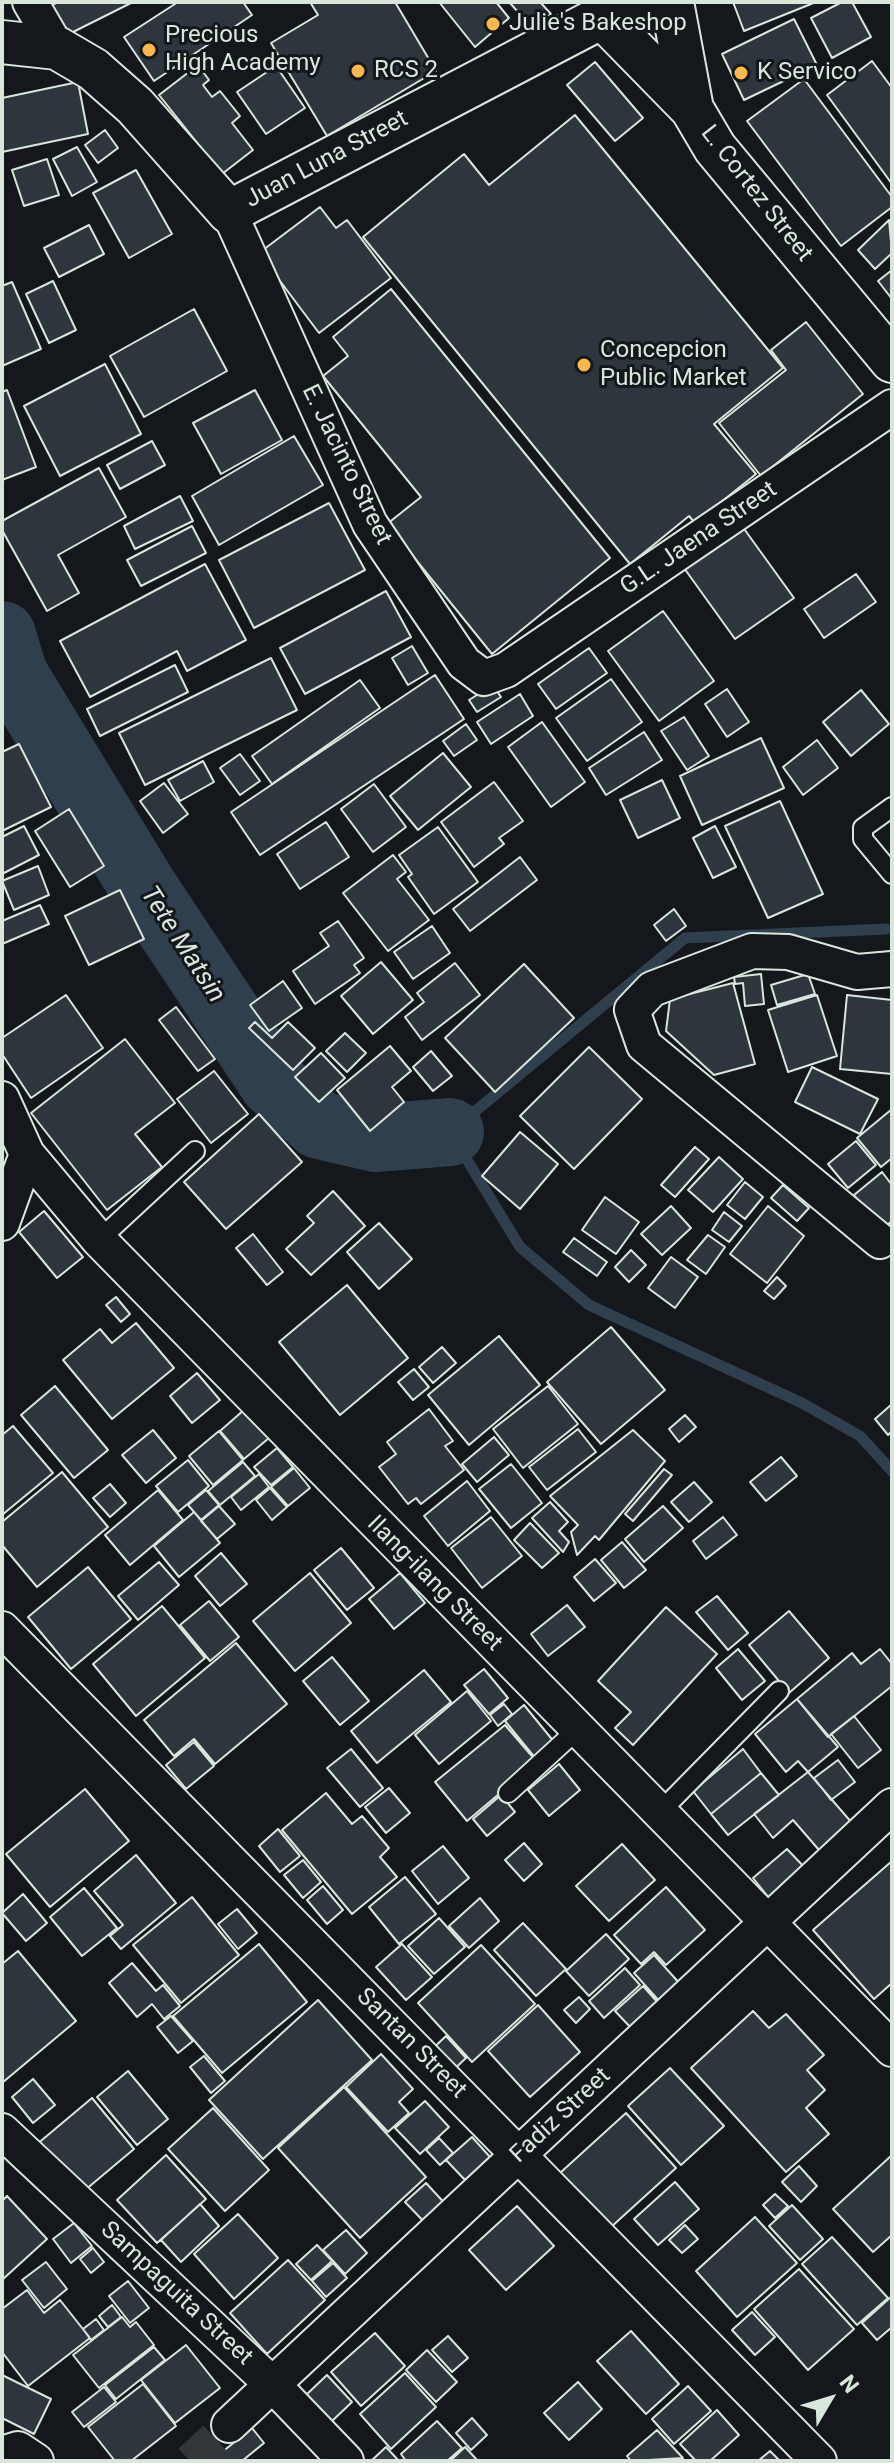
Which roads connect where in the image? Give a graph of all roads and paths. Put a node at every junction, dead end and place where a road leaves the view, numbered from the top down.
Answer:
1 (30, 2) edge
2 (642, 2) edge
3 (672, 2) edge
4 (602, 17) junction
5 (2, 42) edge
6 (57, 48) junction
7 (692, 109) junction
8 (229, 212) junction
9 (892, 361) edge
10 (892, 407) edge
11 (506, 670) joint
12 (892, 807) edge
13 (892, 874) edge
14 (892, 969) edge
15 (2, 1099) edge
16 (195, 1151) dead end
17 (27, 1154) junction
18 (2, 1223) edge
19 (99, 1240) junction
20 (880, 1241) dead end
21 (2, 1629) edge
22 (779, 1691) dead end
23 (578, 1729) junction
24 (508, 1793) dead end
25 (892, 1806) edge
26 (660, 1812) junction
27 (768, 1922) junction
28 (892, 2049) edge
29 (2, 2131) edge
30 (519, 2154) junction
31 (274, 2386) junction
32 (229, 2425) tunnel mouth
33 (2, 2454) edge
34 (36, 2461) edge
35 (346, 2461) edge
36 (819, 2461) edge

1 - 6 street
2 - 4 street, Juan Luna Street
3 - 7 street, L. Cortez Street
4 - 7 street
4 - 8 street, Juan Luna Street
5 - 6 street, Juan Luna Street
6 - 8 street, Juan Luna Street
7 - 9 street, L. Cortez Street
8 - 11 street, E. Jacinto Street
10 - 11 street, G.L. Jaena Street
12 - 13 lane
14 - 20 street
15 - 17 street, Ilang-ilang Street
16 - 19 lane
17 - 18 street
17 - 19 street, Ilang-ilang Street
19 - 23 street, Ilang-ilang Street
21 - 30 street, Santan Street
22 - 26 lane
23 - 24 lane
23 - 26 street, Ilang-ilang Street
25 - 27 street, Fadiz Street
26 - 27 street, Ilang-ilang Street
27 - 28 street, Ilang-ilang Street
27 - 30 street, Fadiz Street
29 - 31 street, Sampaguita Street
30 - 31 street, Fadiz Street
30 - 36 street, Santan Street
31 - 32 street, Fadiz Street
31 - 35 street, Sampaguita Street
33 - 34 street

